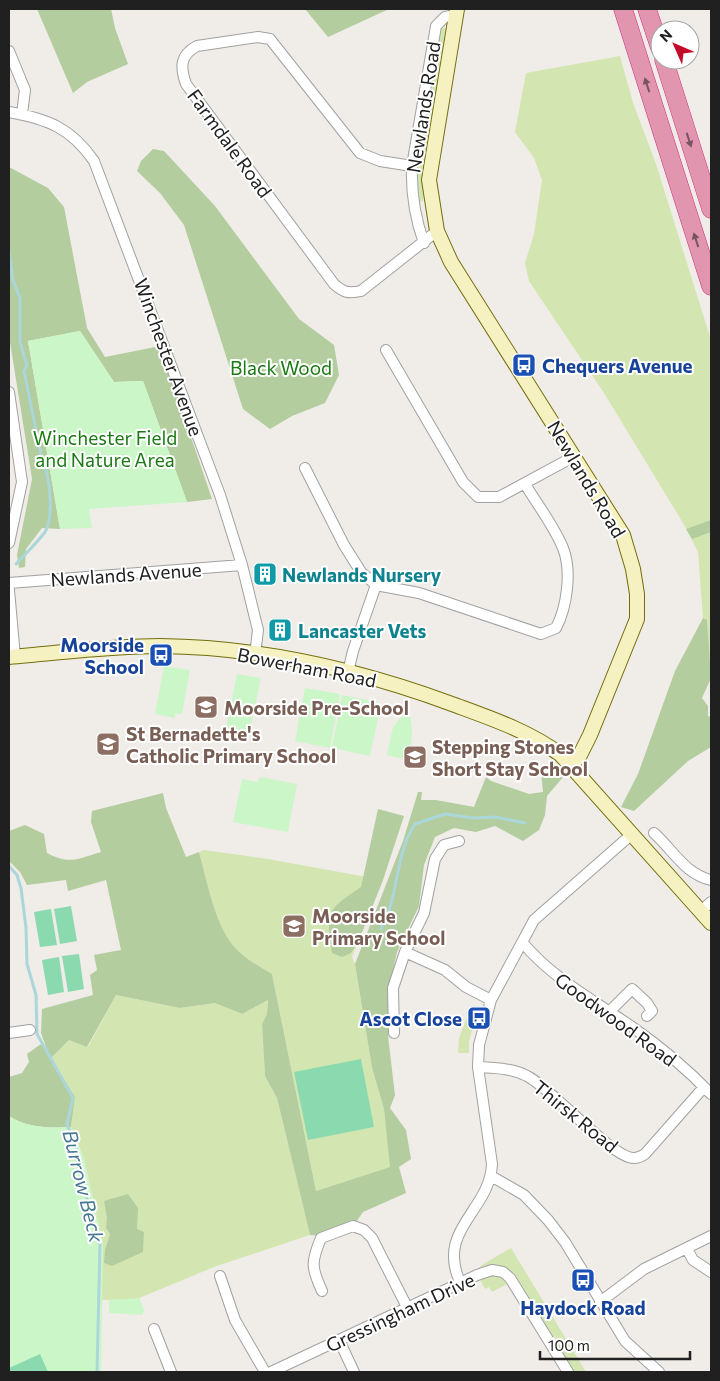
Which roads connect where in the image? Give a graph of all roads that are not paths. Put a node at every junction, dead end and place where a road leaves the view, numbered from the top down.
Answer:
1 (623, 9) edge
2 (456, 12) edge
3 (9, 51) edge
4 (667, 70) edge
5 (9, 112) edge
6 (22, 114) junction
7 (412, 166) junction
8 (432, 209) junction
9 (711, 209) edge
10 (416, 212) junction
11 (437, 232) junction
12 (424, 243) junction
13 (711, 286) edge
14 (386, 350) dead end
15 (9, 398) edge
16 (575, 456) junction
17 (305, 468) dead end
18 (525, 484) junction
19 (9, 543) edge
20 (242, 565) junction
21 (9, 583) edge
22 (376, 585) junction
23 (9, 590) edge
24 (255, 654) junction
25 (12, 657) edge
26 (348, 672) junction
27 (572, 765) junction
28 (654, 833) dead end
29 (632, 834) junction
30 (459, 841) dead end
31 (711, 880) edge
32 (706, 906) edge
33 (711, 923) edge
34 (522, 942) junction
35 (405, 952) junction
36 (491, 1000) junction
37 (609, 1012) junction
38 (647, 1016) dead end
39 (30, 1030) dead end
40 (9, 1033) edge
41 (394, 1033) dead end
42 (478, 1066) junction
43 (708, 1091) edge
44 (491, 1176) junction
45 (711, 1236) edge
46 (687, 1249) junction
47 (711, 1272) edge
48 (220, 1276) dead end
49 (460, 1282) junction
50 (322, 1291) dead end
51 (600, 1302) junction
52 (407, 1307) junction
53 (154, 1329) dead end
54 (339, 1340) junction
55 (171, 1372) edge
56 (264, 1372) edge
57 (272, 1372) edge
58 (354, 1372) edge
59 (568, 1372) edge
60 (659, 1372) edge

13 -> 1 highway
2 - 7 street, Newlands Road
2 - 8 street, Newlands Road
3 - 6 street
4 -> 9 highway
5 - 6 street, Winchester Avenue
6 - 20 street, Winchester Avenue
7 - 10 street, Newlands Road
7 - 12 street, Farmdale Road
8 - 10 street
8 - 11 street, Newlands Road
10 - 12 street, Newlands Road
11 - 12 street, Farmdale Road
11 - 16 street, Newlands Road
14 - 18 street
15 - 19 street
16 - 18 street
16 - 27 street, Newlands Road
17 - 22 street
18 - 22 street
20 - 21 street, Newlands Avenue
20 - 24 street, Winchester Avenue
22 - 26 street
23 - 25 street
24 - 25 street, Bowerham Road
24 - 26 street, Bowerham Road
26 - 27 street, Bowerham Road
27 - 29 street, Bowerham Road
28 - 31 street
29 - 32 street, Bowerham Road
29 - 34 street
30 - 35 street
32 - 33 street, Bowerham Road
34 - 36 street
34 - 37 street, Goodwood Road
35 - 36 street
35 - 41 street
36 - 42 street
37 - 38 street
37 - 43 street, Goodwood Road
39 - 40 street
42 - 43 street, Thirsk Road
42 - 44 street
44 - 49 street
44 - 51 street
45 - 46 street
46 - 47 street
46 - 51 street
48 - 56 street
49 - 52 street, Gressingham Drive
49 - 59 street, Gressingham Drive
50 - 52 street
51 - 60 street
52 - 54 street, Gressingham Drive
53 - 55 street
54 - 57 street, Gressingham Drive
54 - 58 street

